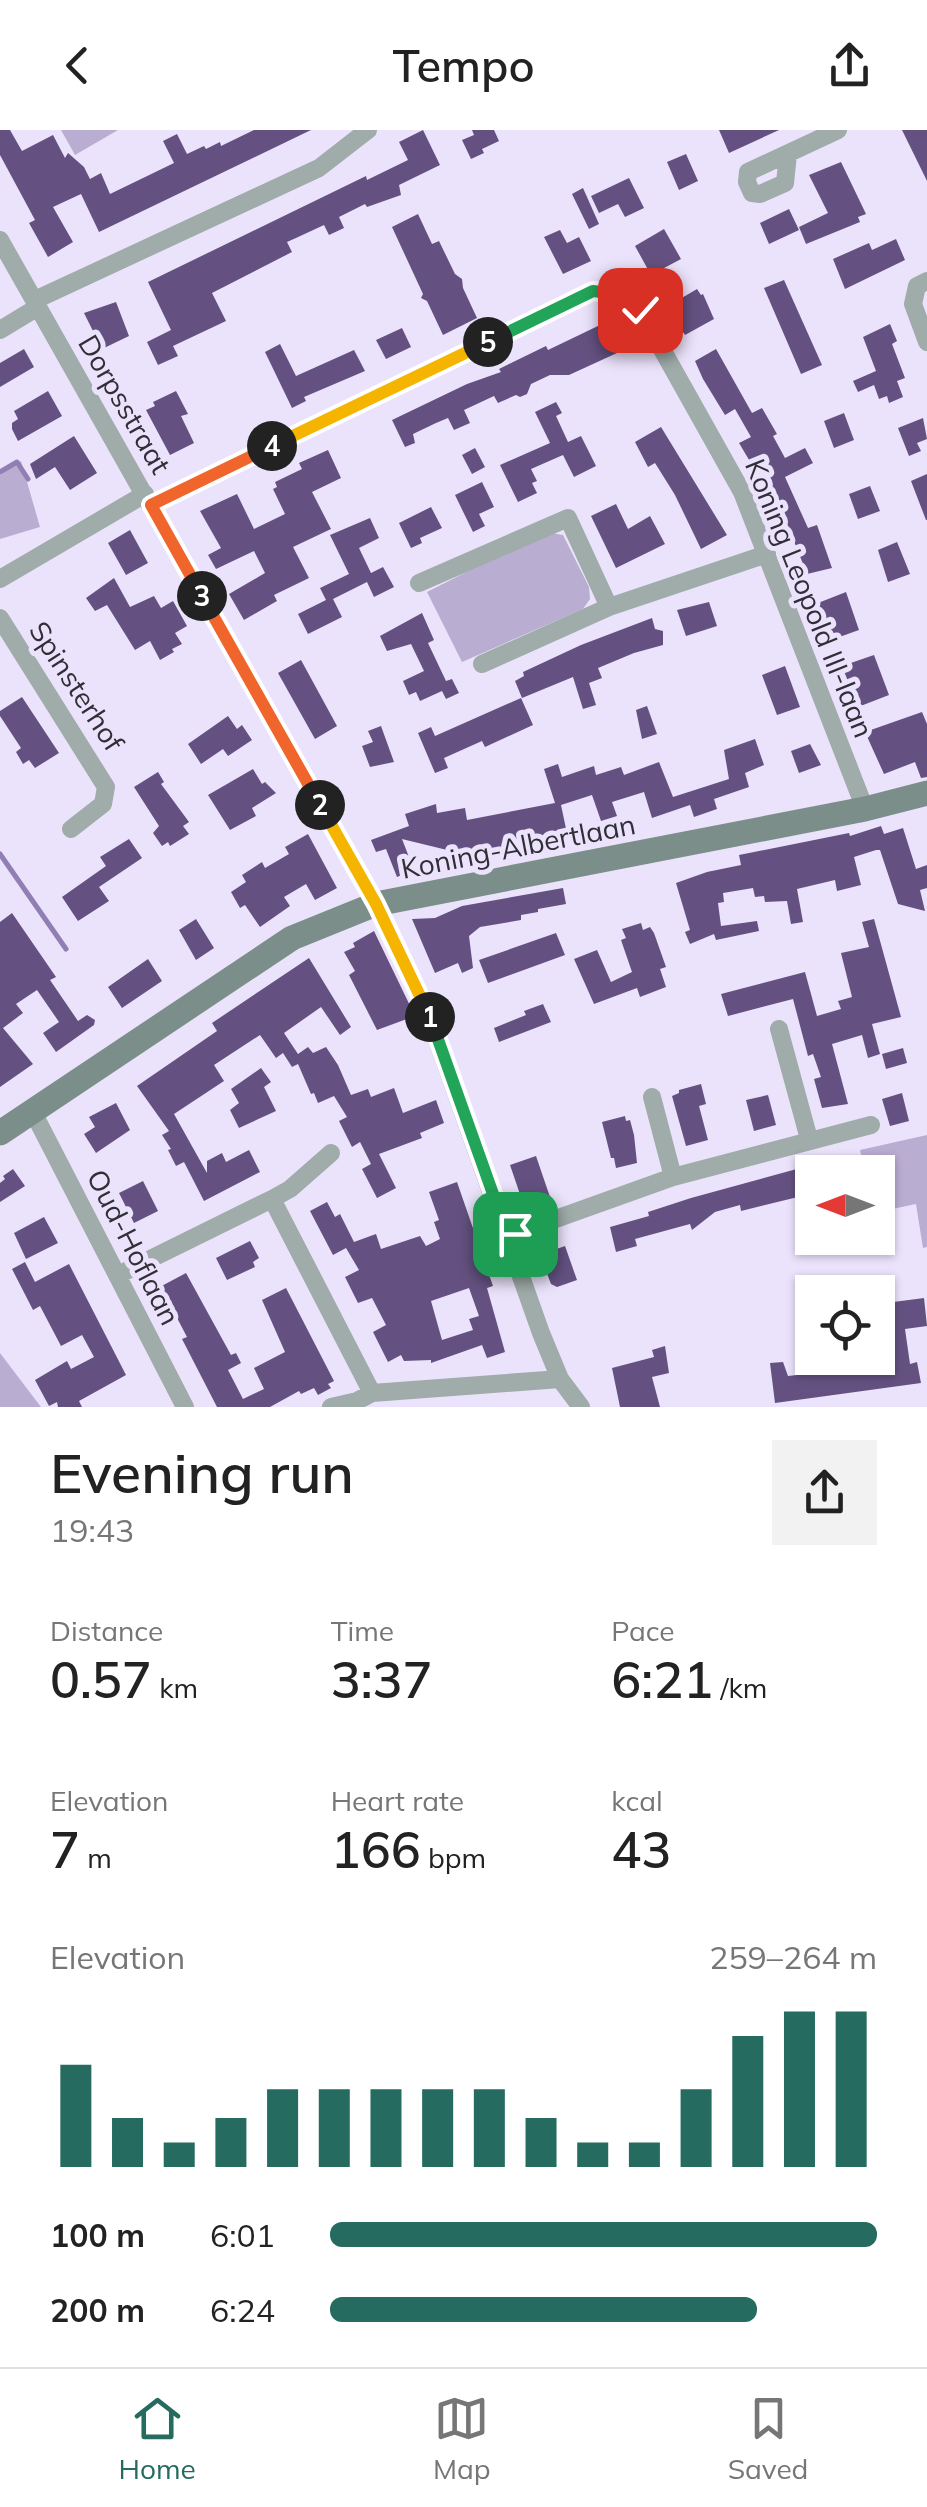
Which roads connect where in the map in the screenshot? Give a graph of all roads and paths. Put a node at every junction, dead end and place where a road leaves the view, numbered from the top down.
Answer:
1 (368, 130) edge
2 (838, 130) edge
3 (788, 154) dead end
4 (0, 240) edge
5 (927, 281) edge
6 (36, 304) junction
7 (0, 330) edge
8 (927, 342) edge
9 (148, 500) junction
10 (767, 554) junction
11 (0, 578) edge
12 (419, 583) dead end
13 (609, 607) junction
14 (0, 618) edge
15 (482, 664) dead end
16 (927, 793) edge
17 (866, 809) junction
18 (71, 829) dead end
19 (376, 904) junction
20 (779, 1029) dead end
21 (652, 1097) dead end
22 (34, 1112) junction
23 (871, 1125) dead end
24 (0, 1133) edge
25 (809, 1139) junction
26 (331, 1153) dead end
27 (673, 1177) junction
28 (272, 1199) junction
29 (508, 1236) junction
30 (118, 1274) junction
31 (560, 1379) junction
32 (372, 1393) junction
33 (184, 1407) edge
34 (332, 1407) edge
35 (581, 1407) edge

1 - 6 street
2 - 3 street
4 - 6 street, Dorpsstraat
5 - 8 street
6 - 7 street
6 - 9 street, Dorpsstraat
9 - 10 street, Koning Leopold III-laan
9 - 11 street
9 - 19 street, Dorpsstraat
10 - 13 street
10 - 17 street, Koning Leopold III-laan
12 - 13 street
13 - 15 street
14 - 18 street, Spinsterhof
16 - 17 street, Koning-Albertlaan
17 - 19 street, Koning-Albertlaan
19 - 22 street, Koning-Albertlaan
19 - 29 street, Dorpsstraat
20 - 25 street
21 - 27 street
22 - 24 street, Koning-Albertlaan
22 - 30 street, Oud-Hoflaan
23 - 25 street
25 - 27 street
26 - 28 street
27 - 29 street
28 - 30 street
28 - 32 street
29 - 31 street, Dorpsstraat
30 - 33 street, Oud-Hoflaan
31 - 32 street
31 - 35 street, Dorpsstraat
32 - 34 street

